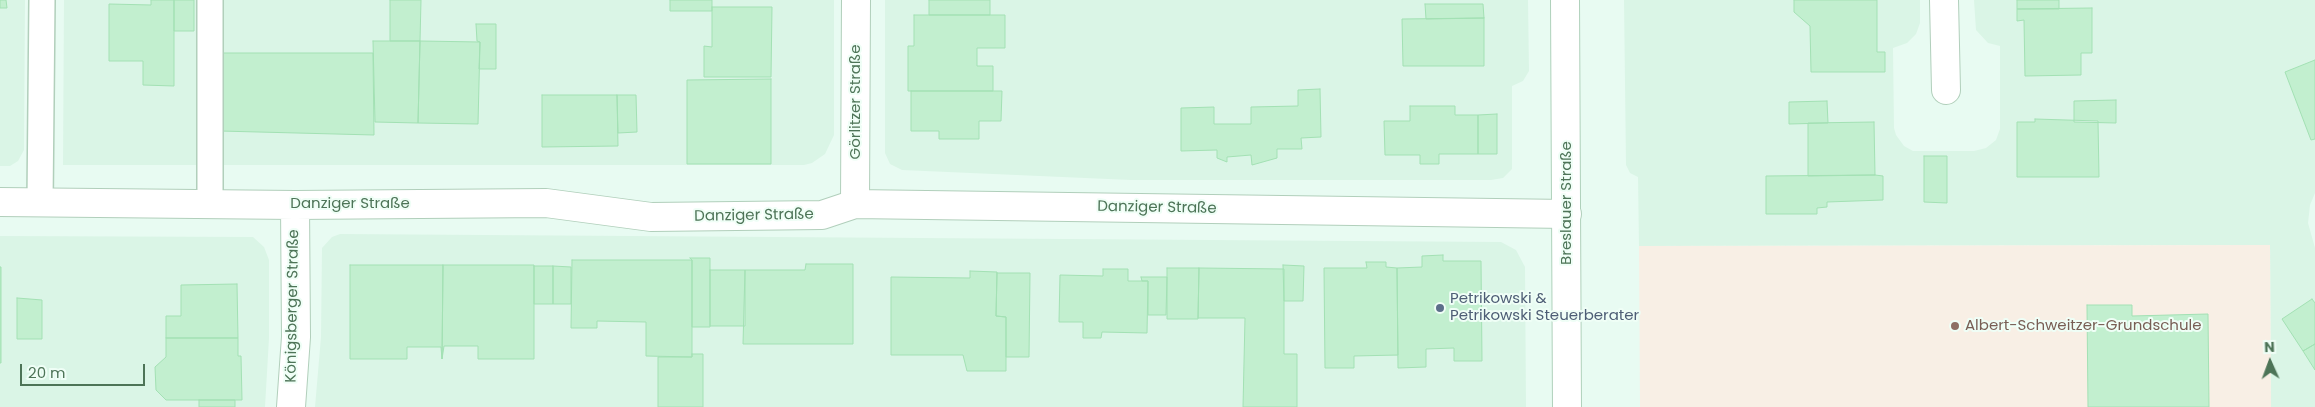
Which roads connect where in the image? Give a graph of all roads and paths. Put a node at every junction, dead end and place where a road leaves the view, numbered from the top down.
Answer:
1 (42, 0) edge
2 (210, 0) edge
3 (856, 0) edge
4 (1565, 0) edge
5 (1944, 0) edge
6 (1946, 90) dead end
7 (0, 202) edge
8 (40, 202) junction
9 (210, 204) junction
10 (295, 204) junction
11 (855, 204) junction
12 (1567, 214) junction
13 (290, 407) edge
14 (1568, 407) edge

1 - 8 lane
2 - 9 lane
3 - 11 street, Görlitzer Straße
4 - 12 street, Breslauer Straße
5 - 6 street
7 - 8 street, Danziger Straße
8 - 9 street, Danziger Straße
9 - 10 street, Danziger Straße
10 - 11 street, Danziger Straße
10 - 13 street, Königsberger Straße
11 - 12 street, Danziger Straße
12 - 14 street, Breslauer Straße

